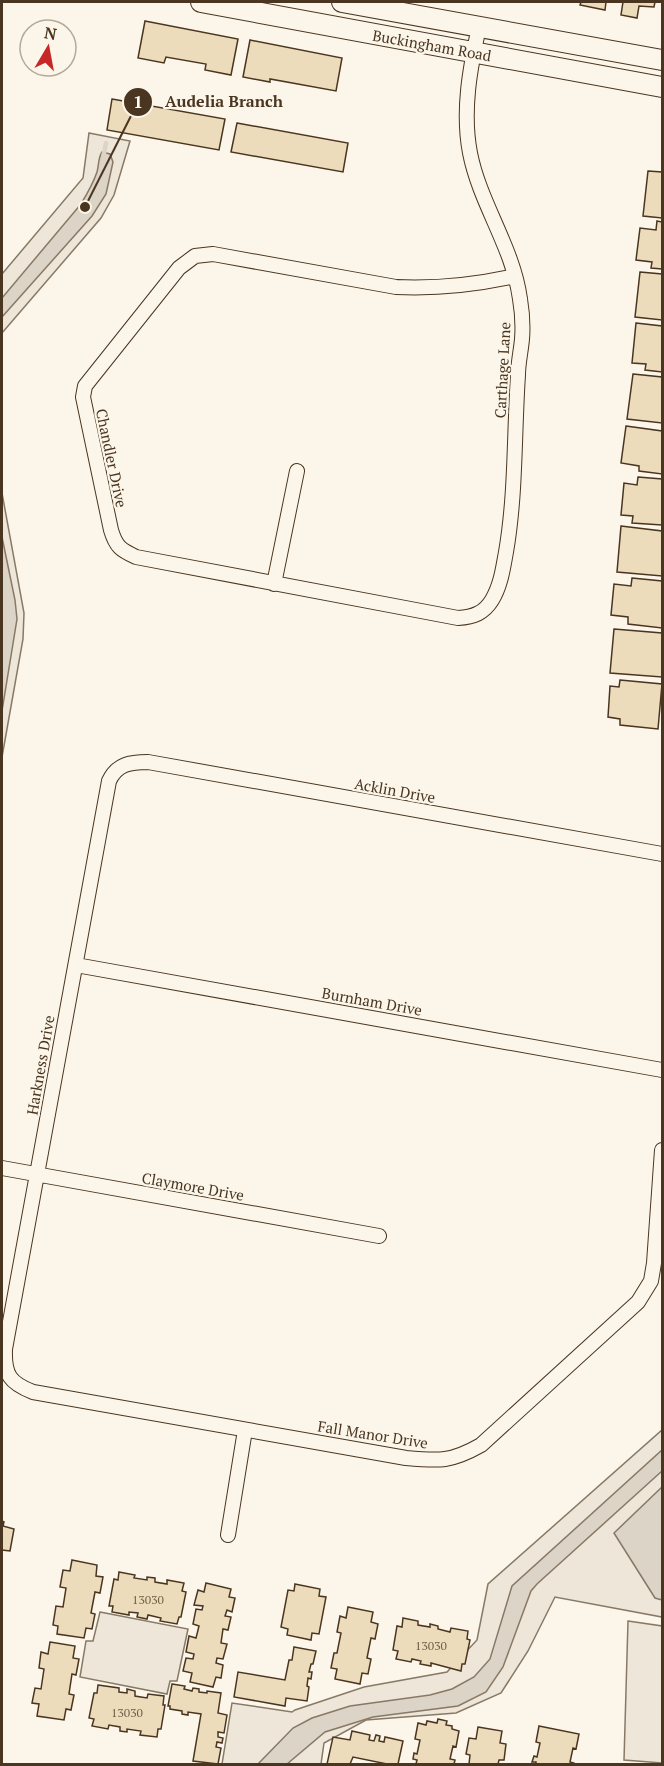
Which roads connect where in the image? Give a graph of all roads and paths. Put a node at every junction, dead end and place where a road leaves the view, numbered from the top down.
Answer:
1 (201, 2) edge
2 (342, 2) edge
3 (479, 27) junction
4 (474, 52) junction
5 (663, 60) edge
6 (663, 87) edge
7 (515, 276) junction
8 (297, 471) dead end
9 (274, 584) junction
10 (484, 611) joint
11 (122, 766) joint
12 (663, 854) edge
13 (76, 965) junction
14 (663, 1070) edge
15 (663, 1150) edge
16 (2, 1168) edge
17 (37, 1175) junction
18 (379, 1236) dead end
19 (8, 1374) joint
20 (245, 1430) junction
21 (228, 1535) dead end

1 - 4 street, Buckingham Road
2 - 3 street, Buckingham Road
3 - 4 street, Carthage Lane
3 - 5 street, Buckingham Road
4 - 6 street, Buckingham Road
4 - 7 street, Carthage Lane
7 - 9 street, Chandler Drive
7 - 10 street, Carthage Lane
8 - 9 street
9 - 10 street, Chandler Drive
11 - 12 street, Acklin Drive
11 - 13 street, Harkness Drive
13 - 14 street, Burnham Drive
13 - 17 street, Harkness Drive
15 - 20 street, Fall Manor Drive
16 - 17 street, Claymore Drive
17 - 18 street, Claymore Drive
17 - 19 street, Harkness Drive
19 - 20 street, Fall Manor Drive
20 - 21 street

